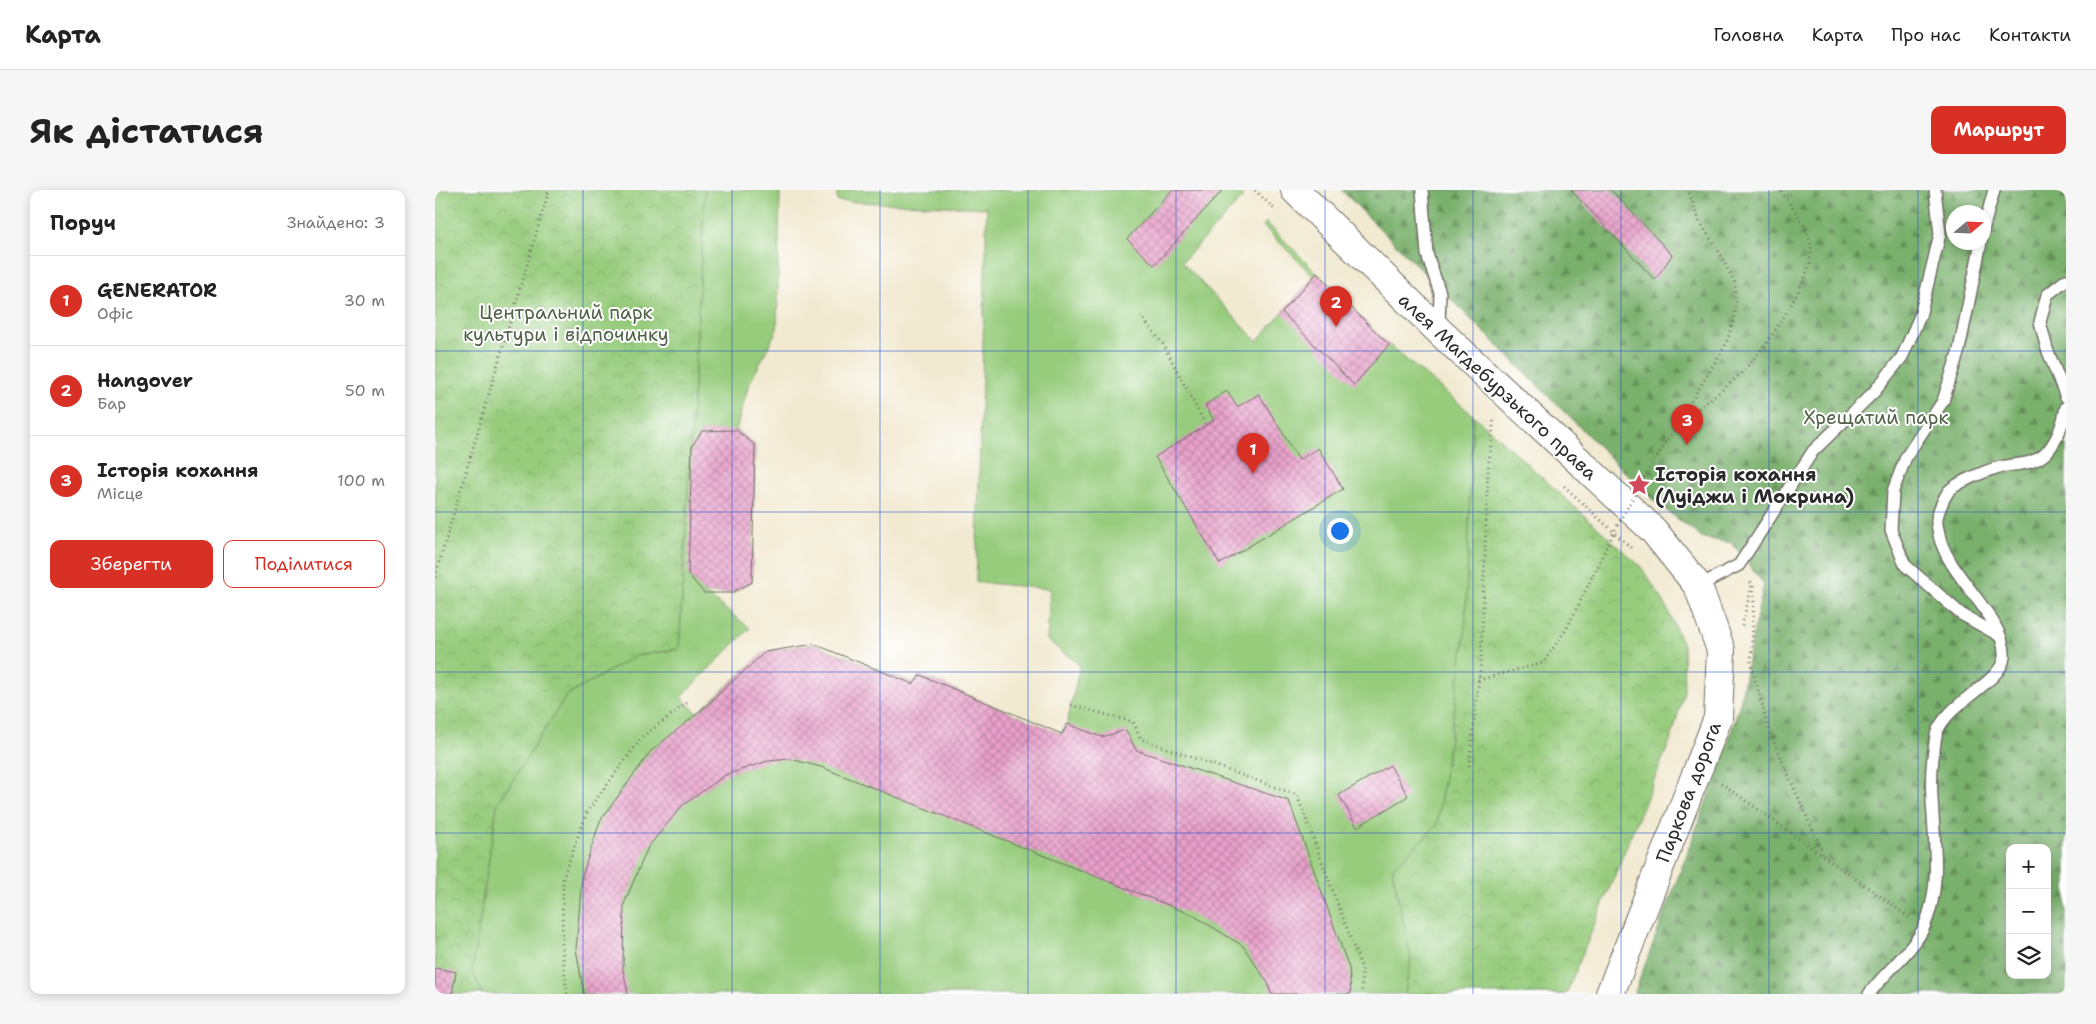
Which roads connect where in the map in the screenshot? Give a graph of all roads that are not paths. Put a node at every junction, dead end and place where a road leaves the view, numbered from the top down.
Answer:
1 (1295, 190) edge
2 (1422, 190) edge
3 (1935, 190) edge
4 (1983, 190) edge
5 (1994, 190) edge
6 (1989, 202) junction
7 (1988, 205) edge
8 (1979, 250) edge
9 (2066, 280) edge
10 (1439, 332) junction
11 (2066, 397) edge
12 (2066, 407) edge
13 (1698, 586) junction
14 (2001, 637) junction
15 (1610, 994) edge
16 (1869, 994) edge

1 - 10 main road, алея Магдебурзького права
2 - 10 lane
3 - 13 lane
4 - 6 lane
5 - 6 lane
6 - 7 lane
8 - 14 lane
9 - 11 lane
10 - 13 main road, алея Магдебурзького права
12 - 14 lane
13 - 15 main road, Паркова дорога
14 - 16 lane

